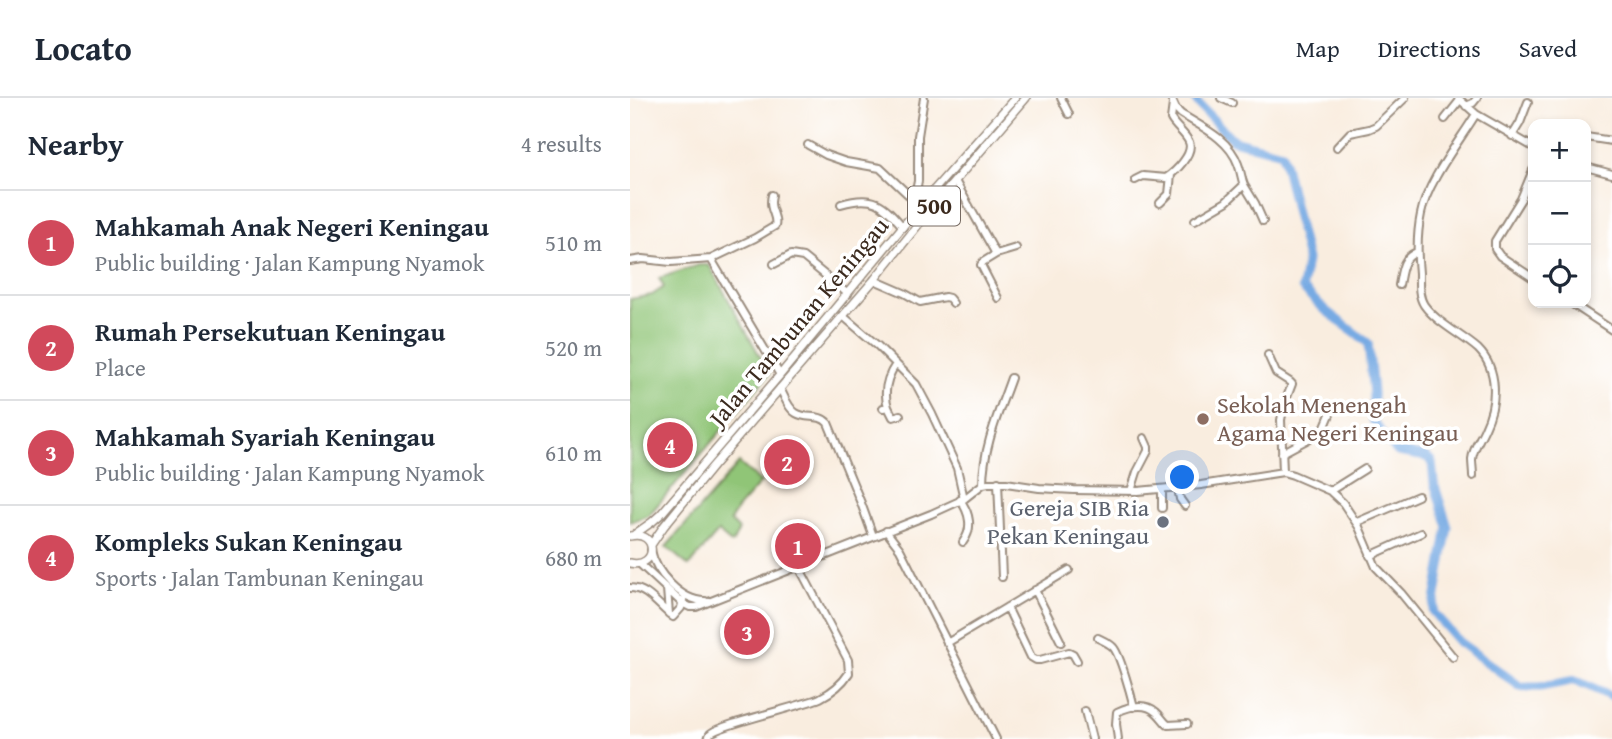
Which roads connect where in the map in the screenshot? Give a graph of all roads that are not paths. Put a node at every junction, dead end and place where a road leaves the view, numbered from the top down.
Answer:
1 (924, 98) edge
2 (1014, 98) edge
3 (1026, 98) edge
4 (1061, 98) edge
5 (1221, 98) edge
6 (1405, 98) edge
7 (1477, 98) edge
8 (1459, 99) edge
9 (1172, 101) edge
10 (1528, 102) dead end
11 (1232, 103) dead end
12 (1466, 106) junction
13 (1069, 114) dead end
14 (1476, 114) junction
15 (1445, 119) dead end
16 (1512, 136) junction
17 (1591, 138) edge
18 (1612, 142) edge
19 (1528, 144) edge
20 (808, 145) dead end
21 (1337, 147) dead end
22 (1591, 168) edge
23 (1612, 174) edge
24 (1171, 176) junction
25 (1135, 180) dead end
26 (955, 181) junction
27 (1528, 182) edge
28 (1244, 186) junction
29 (772, 195) dead end
30 (914, 200) junction
31 (1160, 203) dead end
32 (841, 204) dead end
33 (918, 208) junction
34 (1195, 220) dead end
35 (1263, 221) dead end
36 (904, 227) junction
37 (1016, 247) dead end
38 (1418, 252) junction
39 (996, 254) junction
40 (711, 259) junction
41 (630, 261) edge
42 (774, 264) dead end
43 (1528, 275) edge
44 (874, 280) junction
45 (1399, 285) dead end
46 (848, 294) junction
47 (998, 298) dead end
48 (954, 303) dead end
49 (1579, 308) edge
50 (843, 316) junction
51 (1612, 330) edge
52 (1268, 355) dead end
53 (896, 364) junction
54 (780, 375) junction
55 (1011, 378) dead end
56 (780, 388) junction
57 (1331, 412) dead end
58 (900, 415) dead end
59 (1144, 438) dead end
60 (1282, 453) junction
61 (1365, 469) dead end
62 (1283, 472) junction
63 (1473, 476) dead end
64 (998, 482) junction
65 (983, 484) junction
66 (1178, 488) junction
67 (1162, 490) junction
68 (1131, 491) junction
69 (1329, 491) junction
70 (1418, 496) dead end
71 (962, 500) junction
72 (1185, 506) dead end
73 (1162, 508) dead end
74 (1357, 522) junction
75 (886, 531) junction
76 (1421, 533) dead end
77 (633, 535) edge
78 (873, 536) junction
79 (963, 542) dead end
80 (651, 547) junction
81 (1370, 556) junction
82 (634, 565) edge
83 (798, 565) junction
84 (1069, 570) dead end
85 (1002, 577) dead end
86 (630, 588) edge
87 (1035, 590) junction
88 (667, 592) junction
89 (684, 594) junction
90 (710, 601) junction
91 (656, 603) junction
92 (682, 603) junction
93 (696, 607) junction
94 (1007, 607) junction
95 (673, 615) junction
96 (1098, 638) dead end
97 (1061, 642) dead end
98 (947, 643) junction
99 (1452, 657) dead end
100 (1077, 661) dead end
101 (1134, 706) junction
102 (1085, 710) dead end
103 (1187, 724) dead end
104 (708, 739) edge
105 (996, 739) edge
106 (1092, 739) edge
107 (1118, 739) edge

1 - 30 street
2 - 33 main road, Jalan Tambunan Keningau / 500
3 - 26 main road, Jalan Tambunan Keningau / 500
4 - 13 street
5 - 11 street
6 - 21 street
7 - 12 street
8 - 12 street
8 - 15 street
9 - 24 street
9 - 28 street
10 - 16 street
12 - 14 street
14 - 16 street
14 - 38 street
16 - 19 street
17 - 18 street
20 - 30 street
22 - 23 street
24 - 25 street
24 - 31 street
26 - 39 street
26 - 44 main road, Jalan Tambunan Keningau / 500
27 - 43 street
28 - 34 street
28 - 35 street
29 - 40 street
30 - 33 street
32 - 36 street
33 - 36 main road, Jalan Tambunan Keningau / 500
36 - 46 main road, Jalan Tambunan Keningau / 500
37 - 39 street
38 - 45 street
38 - 63 street
39 - 47 street
40 - 41 street
40 - 54 street
42 - 46 street
44 - 48 street
44 - 50 main road, Jalan Tambunan Keningau / 500
46 - 54 main road, Jalan Tambunan Keningau / 500
49 - 51 street
50 - 53 street
50 - 56 main road, Jalan Tambunan Keningau / 500
52 - 60 street
53 - 58 street
53 - 71 street
54 - 77 main road, Jalan Tambunan Keningau / 500
55 - 65 street
56 - 78 street
56 - 80 main road, Jalan Tambunan Keningau / 500
57 - 60 street
59 - 68 street
60 - 62 street
61 - 69 street
62 - 66 street
62 - 69 street
64 - 65 street
64 - 68 street
64 - 85 street
65 - 71 street
66 - 67 street
66 - 72 street
67 - 68 street
67 - 73 street
69 - 74 street
70 - 74 street
71 - 75 street
71 - 79 street
74 - 81 street
75 - 78 street
75 - 98 street
76 - 81 street
77 - 80 main road, 500
78 - 83 street
80 - 82 main road, 500
80 - 89 street
81 - 99 street
82 - 88 street
83 - 90 street
83 - 104 street
84 - 87 street
86 - 91 street
87 - 94 street
87 - 97 street
88 - 91 street
88 - 92 street
88 - 95 street
89 - 90 street
89 - 92 street
90 - 93 street
91 - 95 street
92 - 93 street
92 - 95 street
93 - 95 street
94 - 98 street
94 - 100 street
96 - 101 street
98 - 105 street
101 - 103 street
101 - 107 street
102 - 106 street

